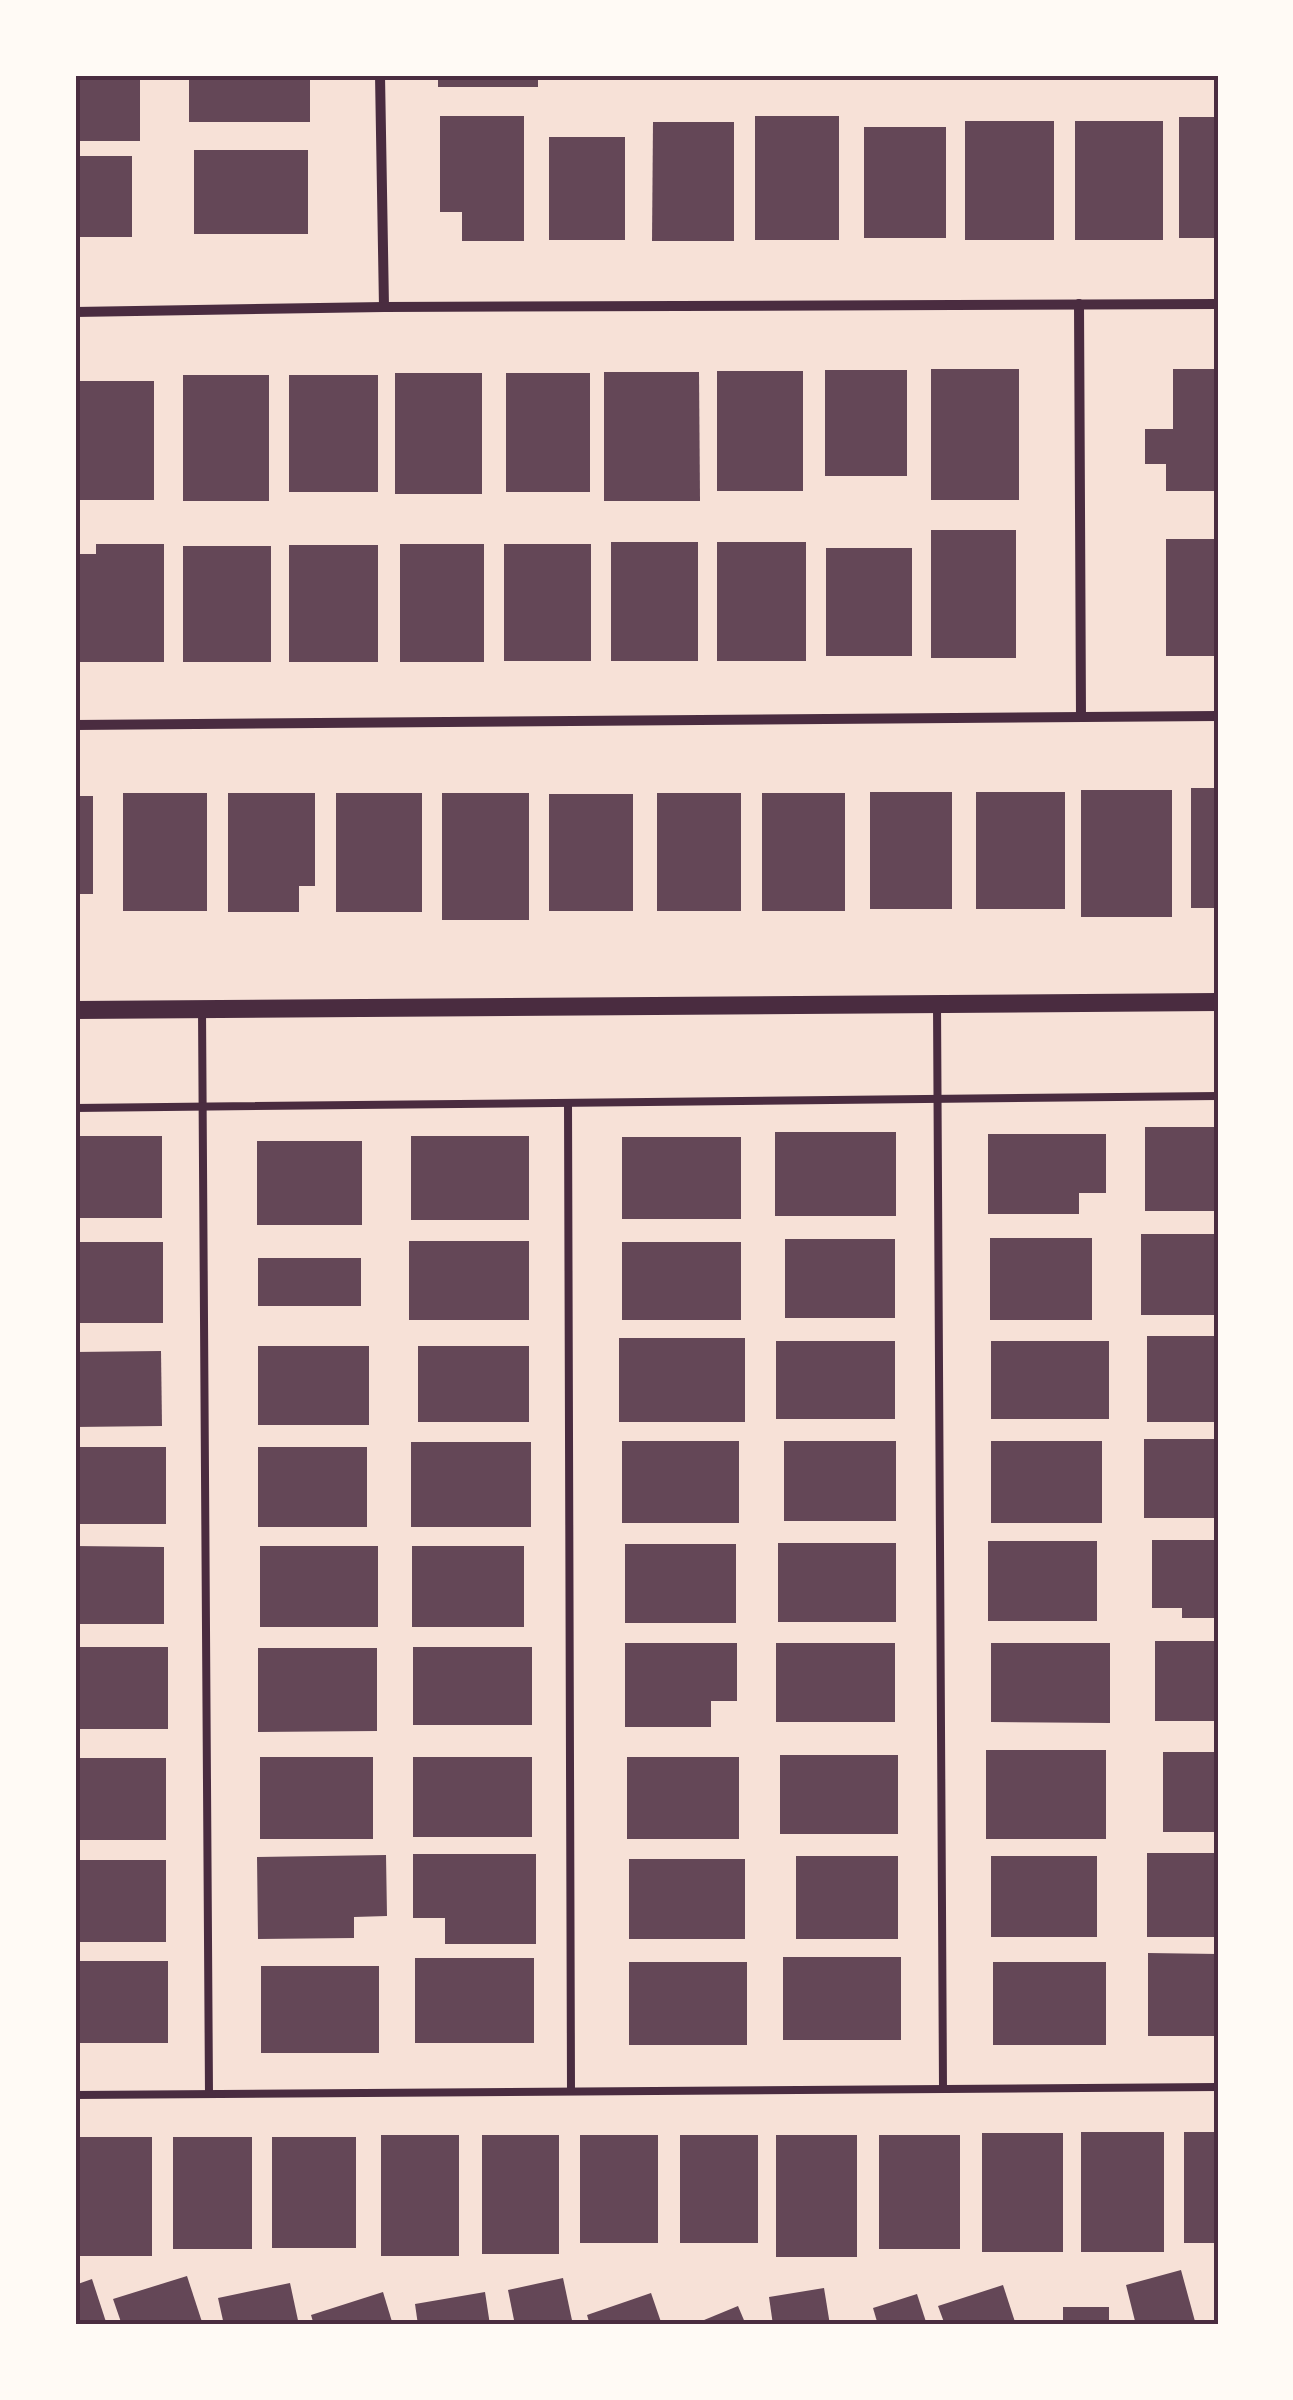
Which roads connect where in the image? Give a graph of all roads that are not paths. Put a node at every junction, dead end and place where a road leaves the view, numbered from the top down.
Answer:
1 (380, 75) edge
2 (1078, 304) junction
3 (1218, 304) edge
4 (384, 307) junction
5 (75, 312) edge
6 (1082, 716) junction
7 (1218, 716) edge
8 (75, 725) edge
9 (1218, 1002) edge
10 (938, 1004) junction
11 (202, 1009) junction
12 (75, 1010) edge
13 (1218, 1096) edge
14 (938, 1099) junction
15 (568, 1103) junction
16 (202, 1107) junction
17 (75, 1108) edge
18 (1218, 2087) edge
19 (943, 2088) junction
20 (571, 2091) junction
21 (209, 2094) junction
22 (75, 2095) edge

1 - 4 street
2 - 3 street
2 - 4 street
2 - 6 street
4 - 5 street
6 - 7 street
6 - 8 street
9 - 10 street
10 - 11 street
10 - 14 lane
11 - 12 street
11 - 16 lane
13 - 14 lane
14 - 15 lane
14 - 19 lane
15 - 16 lane
15 - 20 lane
16 - 17 lane
16 - 21 lane
18 - 19 lane
19 - 20 lane
20 - 21 lane
21 - 22 lane

